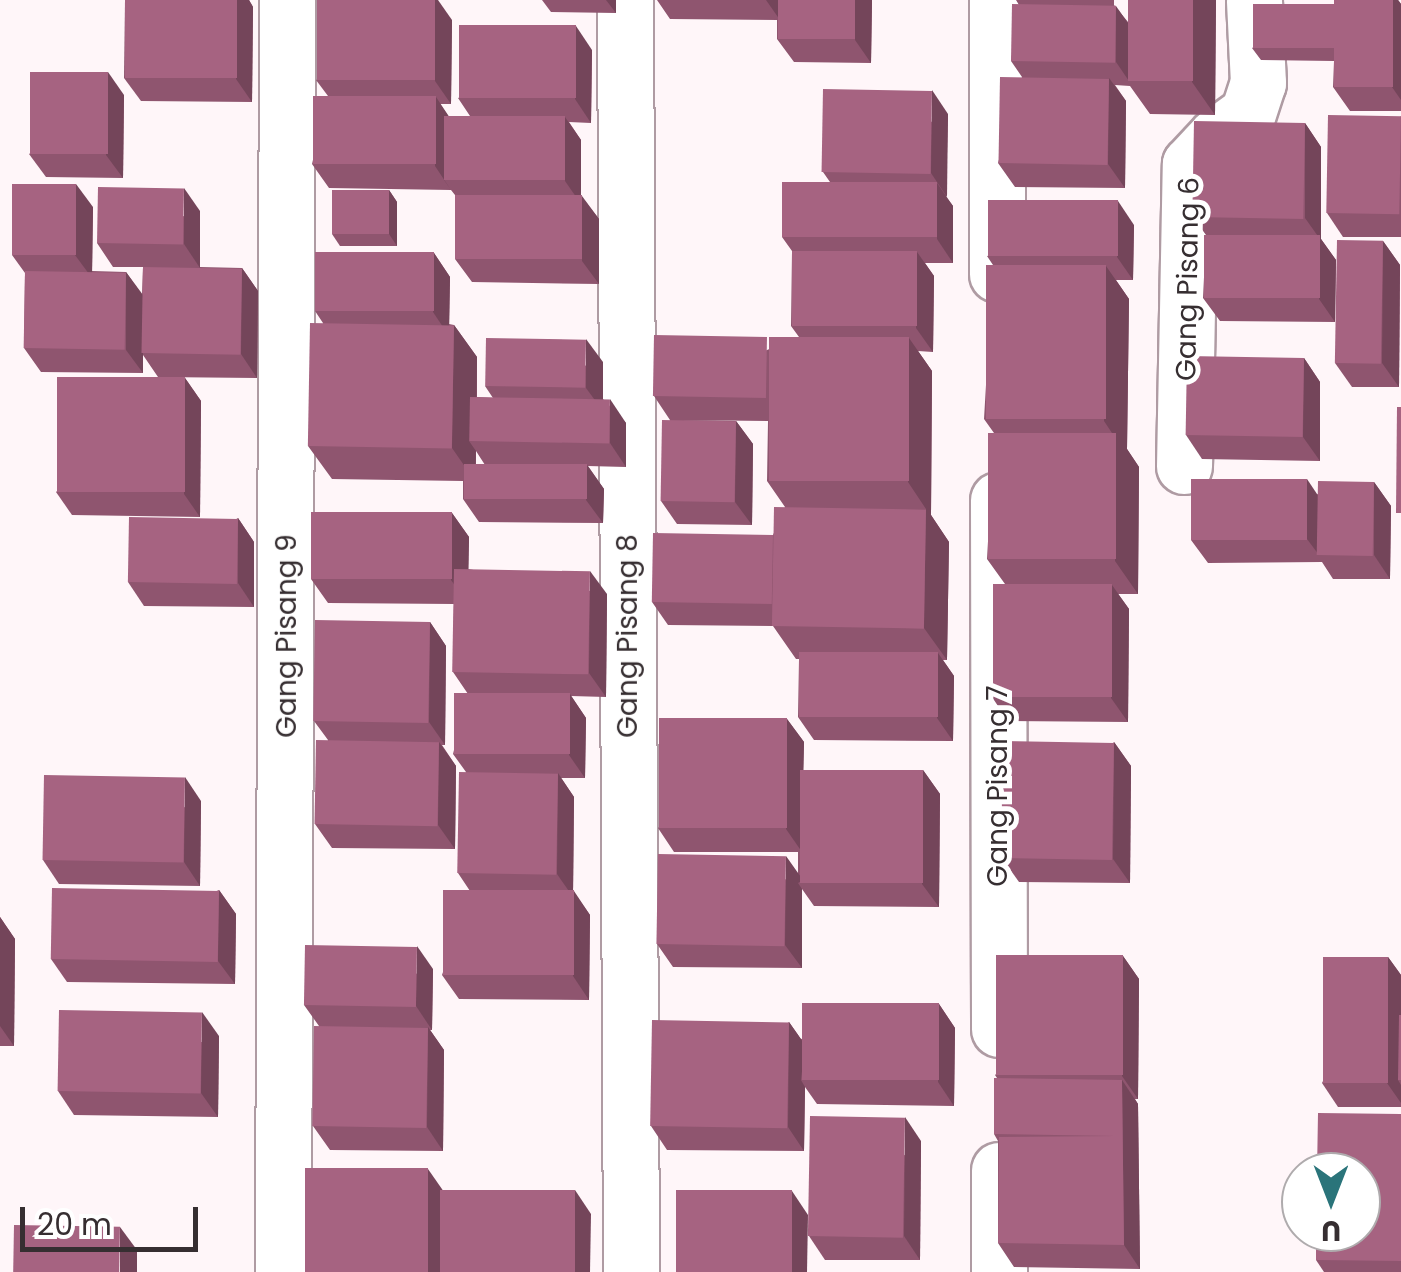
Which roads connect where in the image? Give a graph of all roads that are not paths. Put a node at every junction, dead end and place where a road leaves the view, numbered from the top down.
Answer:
1 (287, 0) edge
2 (625, 0) edge
3 (997, 0) edge
4 (1254, 0) edge
5 (998, 318) edge
6 (998, 457) edge
7 (1184, 466) edge
8 (283, 1272) edge
9 (631, 1272) edge
10 (999, 1272) edge

1 - 8 street, Gang Pisang 9
2 - 9 street, Gang Pisang 8
3 - 5 street
4 - 7 street, Gang Pisang 6
6 - 10 street, Gang Pisang 7

